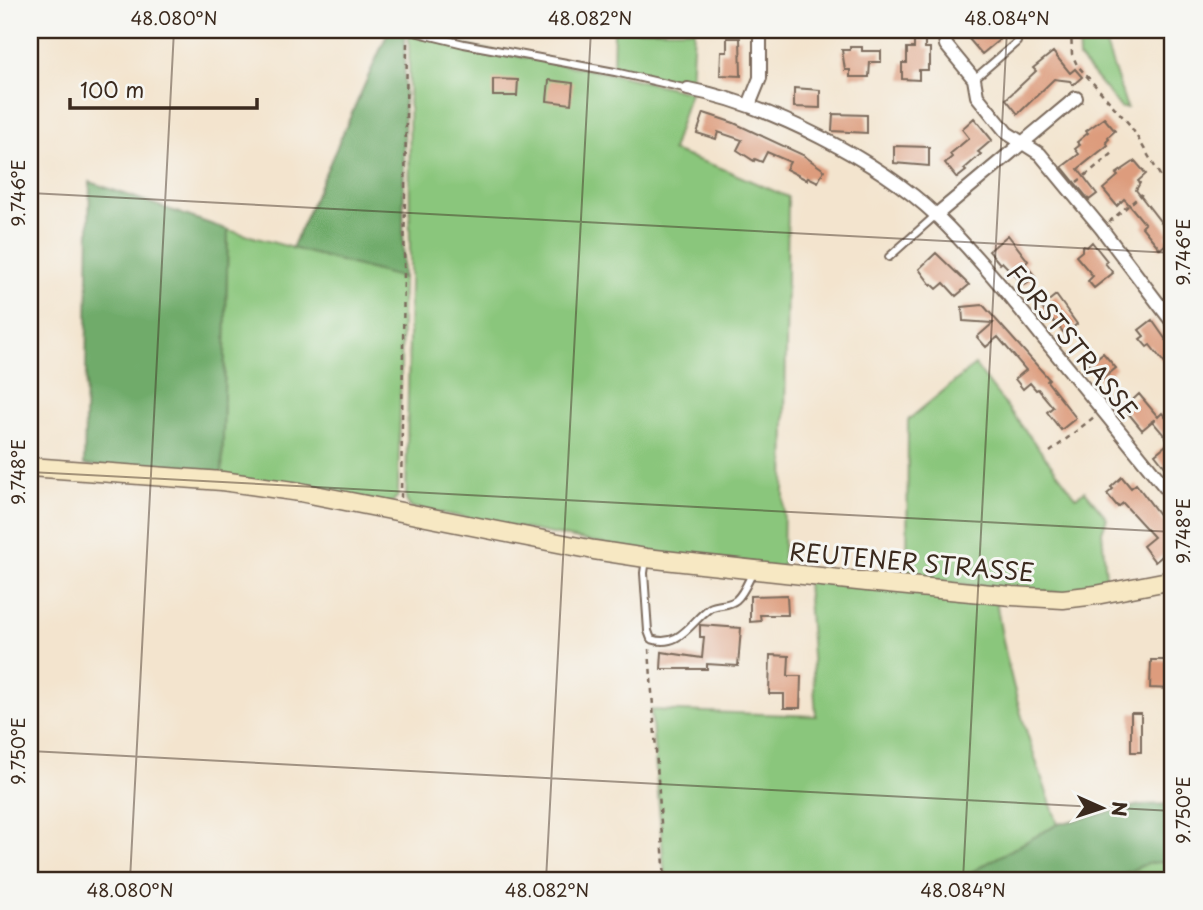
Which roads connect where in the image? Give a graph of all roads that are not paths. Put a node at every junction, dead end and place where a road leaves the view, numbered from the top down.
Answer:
1 (406, 30) edge
2 (760, 30) edge
3 (944, 32) edge
4 (882, 34) dead end
5 (1017, 41) dead end
6 (974, 79) junction
7 (688, 89) joint
8 (1081, 93) road end
9 (749, 105) junction
10 (1021, 142) junction
11 (936, 215) junction
12 (889, 257) dead end
13 (1173, 324) edge
14 (30, 467) edge
15 (1173, 496) edge
16 (646, 558) junction
17 (754, 570) junction
18 (1173, 580) edge

1 - 7 lane
2 - 9 street
3 - 4 lane
3 - 6 street
5 - 6 lane
6 - 10 street
7 - 9 street, FORSTSTRASSE
8 - 10 street
9 - 11 street, FORSTSTRASSE
10 - 11 street
10 - 13 street
11 - 12 lane
11 - 15 street, FORSTSTRASSE
14 - 16 street, REUTENER STRASSE
16 - 17 street, REUTENER STRASSE
16 - 17 lane
17 - 18 street, REUTENER STRASSE

